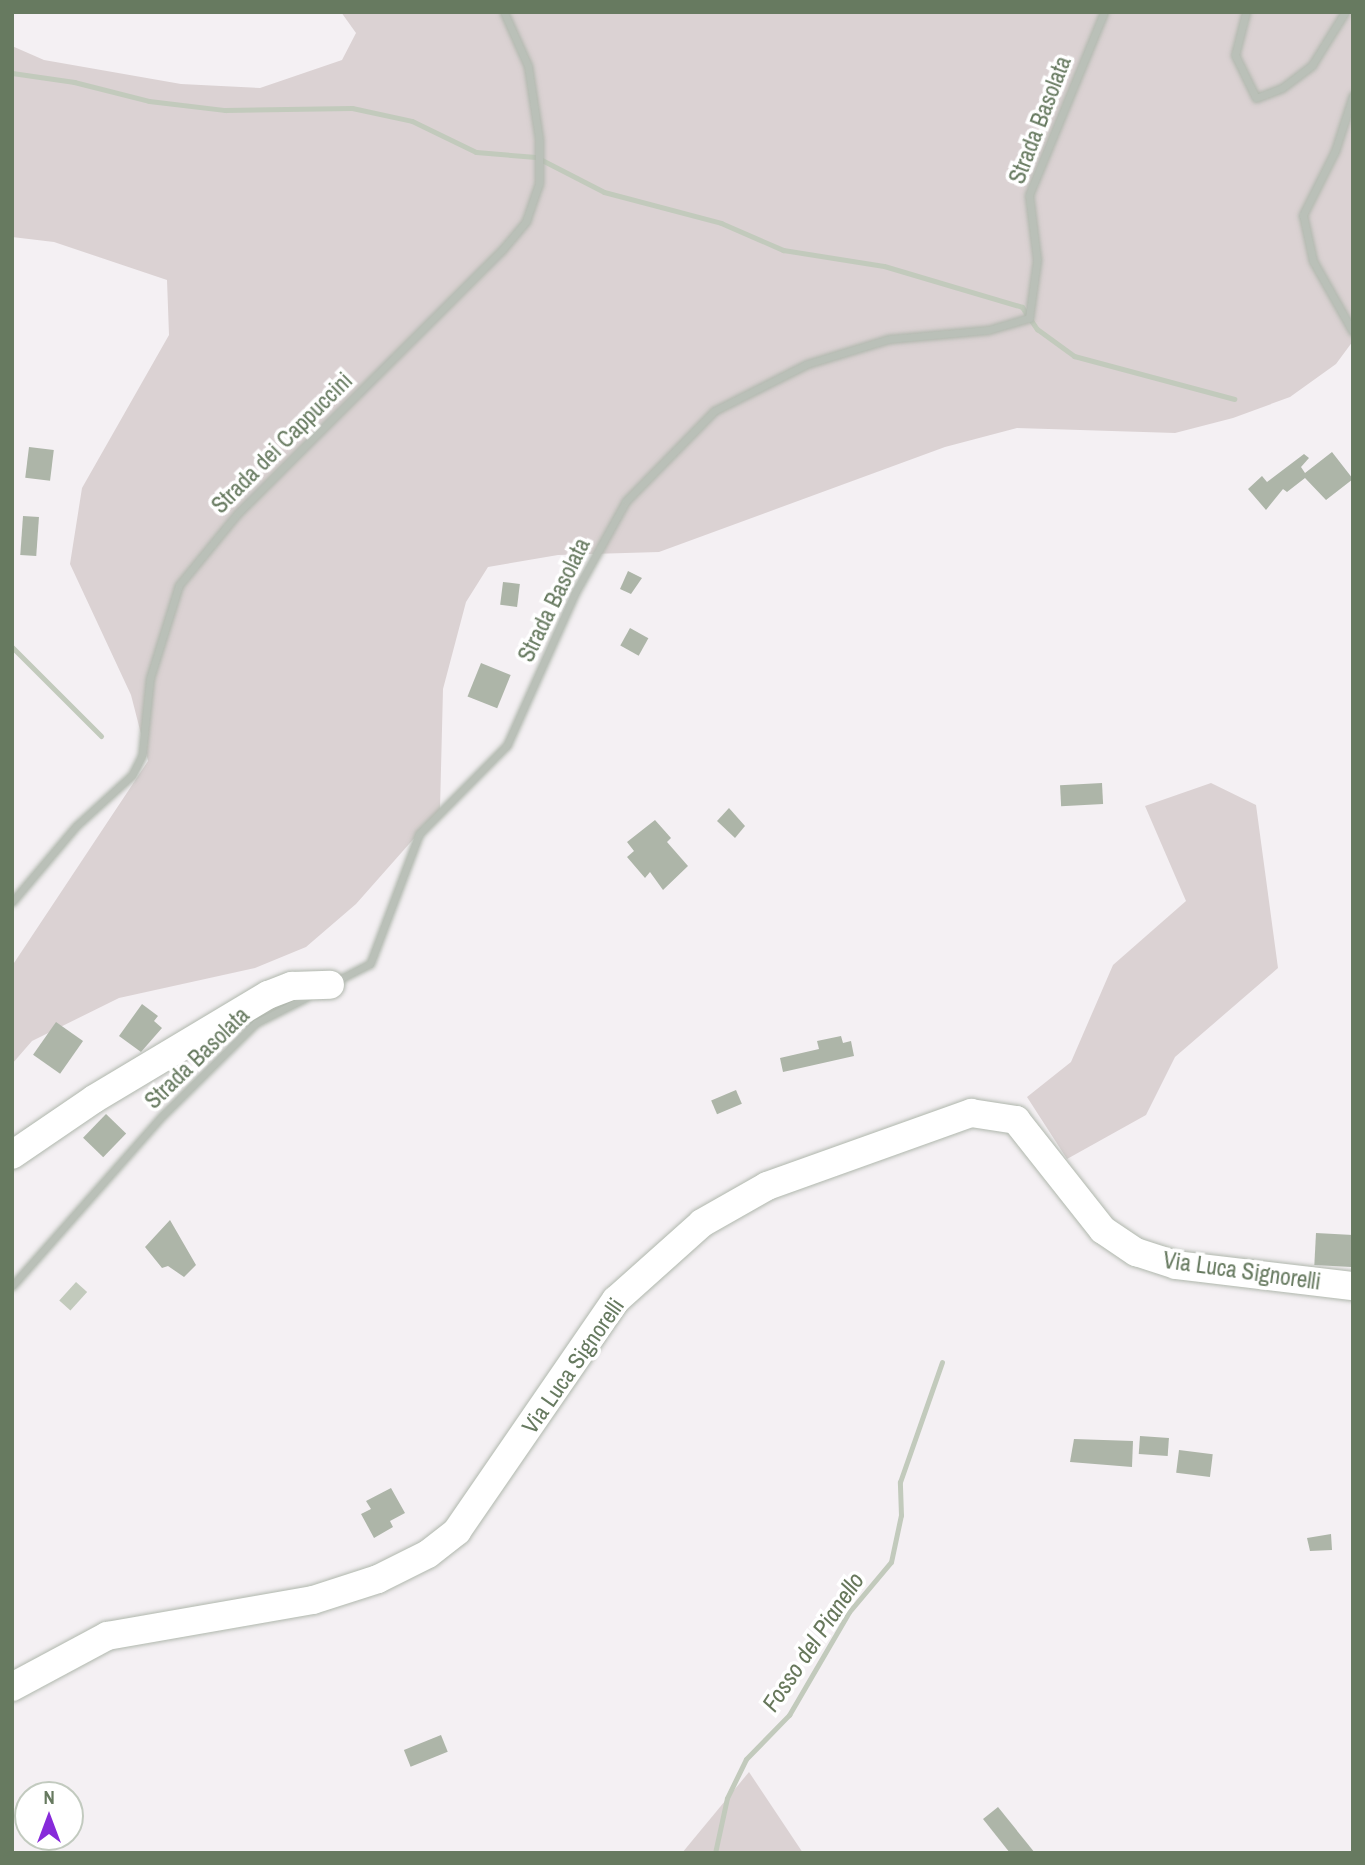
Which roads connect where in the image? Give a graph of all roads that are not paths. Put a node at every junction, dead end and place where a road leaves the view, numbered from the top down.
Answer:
1 (504, 12) edge
2 (1104, 12) edge
3 (1246, 12) edge
4 (1349, 13) edge
5 (1353, 95) edge
6 (1353, 332) edge
7 (12, 902) edge
8 (330, 985) junction
9 (12, 1155) edge
10 (12, 1286) edge
11 (1353, 1286) edge
12 (12, 1687) edge

1 - 7 street, Strada dei Cappuccini
2 - 8 street, Strada Basolata
3 - 4 street
5 - 6 street
8 - 9 main road
8 - 10 street, Strada Basolata
11 - 12 main road, Via Luca Signorelli

